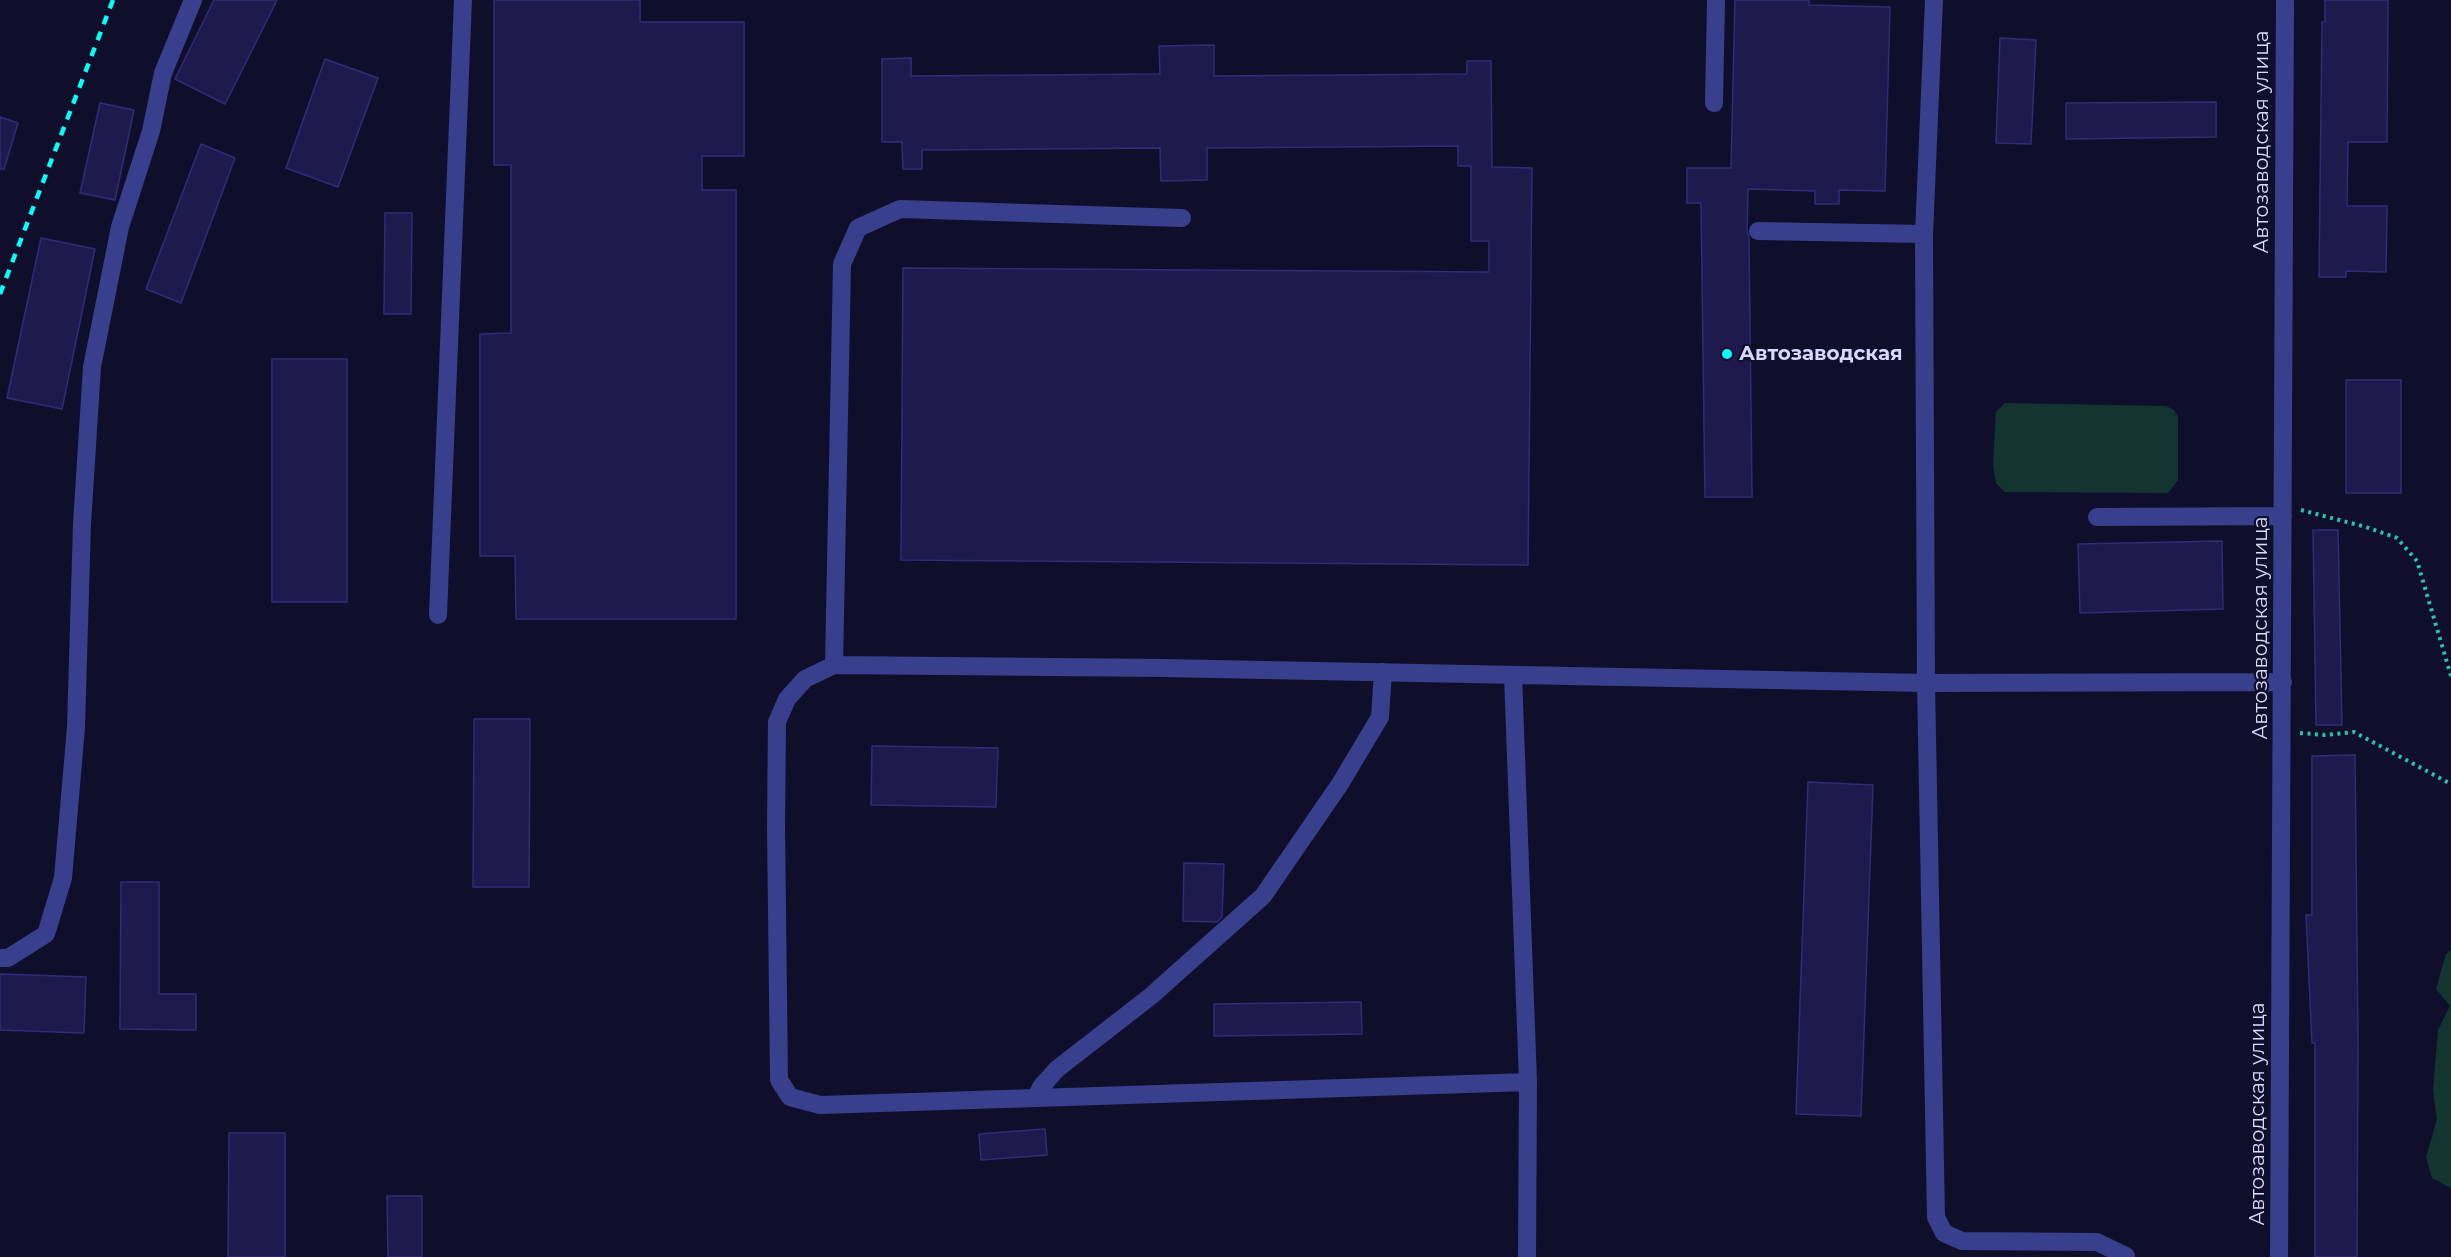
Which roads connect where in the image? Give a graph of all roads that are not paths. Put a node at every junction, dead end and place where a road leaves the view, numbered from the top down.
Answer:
1 (193, 0) edge
2 (463, 0) edge
3 (1716, 0) edge
4 (1934, 0) edge
5 (2285, 0) edge
6 (1714, 103) dead end
7 (1182, 218) dead end
8 (1758, 231) dead end
9 (1924, 234) junction
10 (2283, 510) junction
11 (2097, 517) dead end
12 (438, 615) dead end
13 (834, 665) junction
14 (1383, 672) junction
15 (1513, 675) junction
16 (1926, 682) junction
17 (2283, 682) junction
18 (0, 958) edge
19 (1528, 1082) junction
20 (1035, 1098) junction
21 (2126, 1256) edge
22 (1527, 1257) edge
23 (2279, 1257) edge

1 - 18 street
2 - 12 street
3 - 6 street
4 - 9 street
5 - 10 street, Автозаводская улица
7 - 13 street
8 - 9 street
9 - 16 street
10 - 11 street
10 - 17 street, Автозаводская улица
13 - 14 street
13 - 20 street
14 - 15 street
14 - 20 street
15 - 16 street
15 - 19 street
16 - 17 street
16 - 21 street
17 - 23 street, Автозаводская улица
19 - 20 street
19 - 22 street

